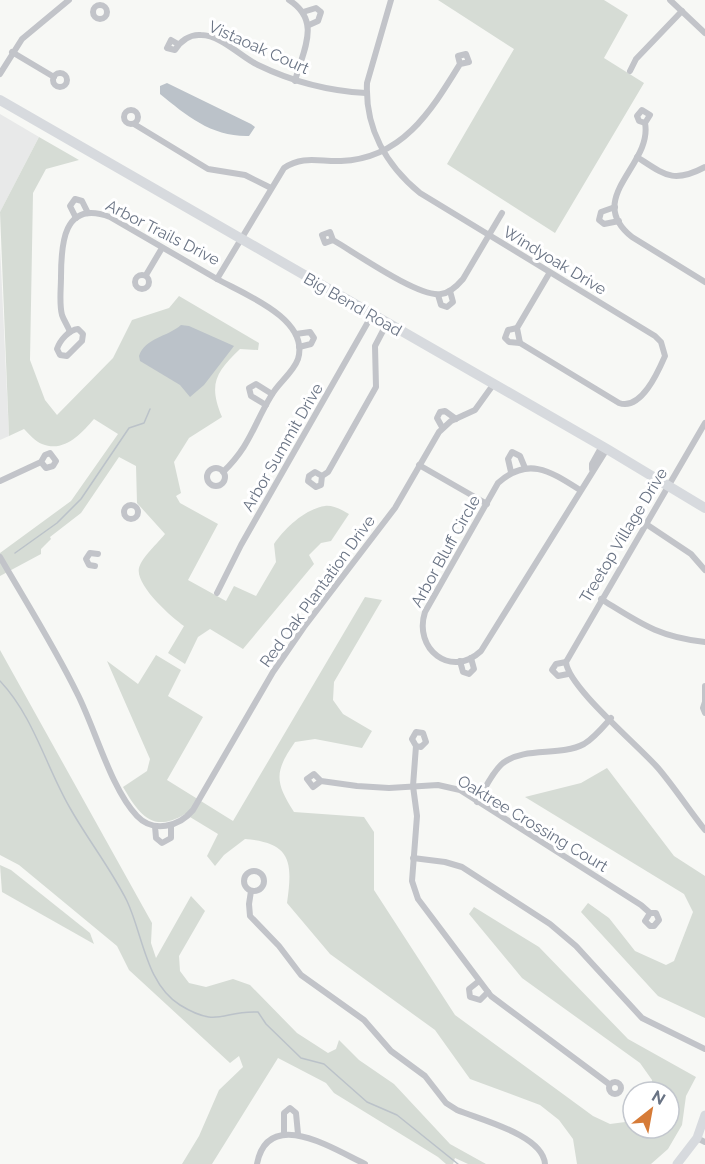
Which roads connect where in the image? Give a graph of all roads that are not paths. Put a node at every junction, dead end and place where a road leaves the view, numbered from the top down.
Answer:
1 (69, 0) edge
2 (89, 0) edge
3 (289, 0) edge
4 (390, 0) edge
5 (670, 0) edge
6 (95, 7) dead end
7 (682, 10) junction
8 (303, 12) junction
9 (309, 25) junction
10 (705, 33) edge
11 (178, 44) dead end
12 (12, 52) junction
13 (460, 64) dead end
14 (630, 71) dead end
15 (0, 74) edge
16 (54, 76) dead end
17 (295, 81) junction
18 (366, 93) junction
19 (0, 100) edge
20 (645, 123) dead end
21 (134, 124) dead end
22 (383, 152) junction
23 (637, 157) junction
24 (705, 167) edge
25 (271, 188) junction
26 (615, 207) junction
27 (87, 213) junction
28 (502, 213) dead end
29 (76, 218) junction
30 (619, 221) junction
31 (489, 235) junction
32 (240, 239) junction
33 (333, 240) dead end
34 (162, 248) junction
35 (550, 272) junction
36 (146, 276) dead end
37 (217, 279) junction
38 (705, 282) edge
39 (450, 291) junction
40 (438, 295) junction
41 (372, 315) junction
42 (387, 323) junction
43 (517, 328) junction
44 (70, 332) junction
45 (296, 334) junction
46 (520, 343) junction
47 (299, 346) junction
48 (493, 385) junction
49 (272, 394) junction
50 (266, 405) junction
51 (456, 419) junction
52 (705, 423) edge
53 (442, 427) junction
54 (605, 447) junction
55 (42, 462) dead end
56 (419, 465) junction
57 (525, 468) junction
58 (223, 472) dead end
59 (511, 472) junction
60 (322, 476) dead end
61 (0, 481) edge
62 (670, 487) junction
63 (580, 490) junction
64 (487, 504) junction
65 (705, 508) edge
66 (646, 524) junction
67 (98, 554) dead end
68 (0, 557) edge
69 (95, 566) dead end
70 (705, 570) edge
71 (217, 593) dead end
72 (601, 599) junction
73 (705, 642) edge
74 (471, 658) junction
75 (460, 661) junction
76 (566, 662) junction
77 (568, 674) junction
78 (705, 686) edge
79 (705, 701) edge
80 (705, 713) edge
81 (611, 718) junction
82 (416, 746) dead end
83 (321, 781) dead end
84 (413, 786) junction
85 (477, 802) junction
86 (155, 826) junction
87 (171, 826) junction
88 (705, 830) edge
89 (413, 858) junction
90 (252, 891) dead end
91 (650, 913) dead end
92 (479, 981) junction
93 (488, 992) junction
94 (705, 1049) edge
95 (609, 1084) dead end
96 (705, 1115) edge
97 (284, 1134) junction
98 (298, 1134) junction
99 (701, 1140) edge
100 (257, 1164) edge
101 (365, 1164) edge
102 (545, 1164) edge
103 (676, 1164) edge

1 - 12 street
2 - 6 street
3 - 8 street
4 - 18 street
5 - 7 street
7 - 10 street
7 - 14 street
8 - 9 street
8 - 9 street
9 - 17 street
11 - 17 street, Vistaoak Court
12 - 15 street
12 - 16 street
13 - 22 street
17 - 18 street, Vistaoak Court
18 - 22 street, Windyoak Drive
19 - 32 main road, Big Bend Road
20 - 23 street
21 - 25 street
22 - 25 street, Arbor Trails Drive
22 - 31 street, Windyoak Drive
23 - 24 street
23 - 26 street
25 - 32 street, Arbor Trails Drive
26 - 30 street
26 - 30 street
27 - 29 street, Arbor Trails Drive
27 - 29 street, Arbor Trails Drive
27 - 34 street, Arbor Trails Drive
28 - 31 street
29 - 44 street, Arbor Trails Drive
30 - 38 street
31 - 35 street, Windyoak Drive
31 - 39 street
32 - 37 street, Arbor Trails Drive
32 - 41 main road, Big Bend Road
33 - 40 street
34 - 36 street
34 - 37 street, Arbor Trails Drive
35 - 43 street
35 - 46 street, Windyoak Drive
37 - 45 street
39 - 40 street
39 - 40 street
41 - 42 main road, Big Bend Road
41 - 71 street, Arbor Summit Drive
42 - 48 main road, Big Bend Road
42 - 60 street
43 - 46 street
43 - 46 street
44 - 44 street, Arbor Trails Drive
45 - 47 street
45 - 47 street
47 - 49 street
48 - 51 street, Red Oak Plantation Drive
48 - 54 main road, Big Bend Road
49 - 50 street
49 - 50 street
50 - 58 street
51 - 53 street, Red Oak Plantation Drive
51 - 53 street, Red Oak Plantation Drive
52 - 62 street, Treetop Village Drive
53 - 56 street, Red Oak Plantation Drive
54 - 62 main road, Big Bend Road
54 - 63 street, Arbor Bluff Circle
55 - 61 street
56 - 64 street
56 - 87 street, Red Oak Plantation Drive
57 - 59 street, Arbor Bluff Circle
57 - 59 street, Arbor Bluff Circle
57 - 63 street, Arbor Bluff Circle
59 - 64 street, Arbor Bluff Circle
62 - 65 main road, Big Bend Road
62 - 66 street, Treetop Village Drive
63 - 74 street, Arbor Bluff Circle
64 - 75 street, Arbor Bluff Circle
66 - 70 street
66 - 72 street, Treetop Village Drive
67 - 69 street
68 - 86 street, Red Oak Plantation Drive
72 - 73 street
72 - 76 street, Treetop Village Drive
74 - 75 street
74 - 75 street, Arbor Bluff Circle
76 - 77 street, Treetop Village Drive
76 - 77 street, Treetop Village Drive
77 - 81 street, Treetop Village Drive
78 - 79 street
79 - 80 street
81 - 85 street
81 - 88 street, Treetop Village Drive
82 - 84 street
83 - 84 street, Oaktree Crossing Court
84 - 85 street, Oaktree Crossing Court
84 - 89 street
85 - 91 street, Oaktree Crossing Court
86 - 87 street
86 - 87 street, Red Oak Plantation Drive
89 - 92 street
89 - 94 street
90 - 102 street
92 - 93 street
92 - 93 street
93 - 95 street
96 - 99 street
97 - 98 street
97 - 98 street
97 - 100 street
98 - 101 street
99 - 103 street

